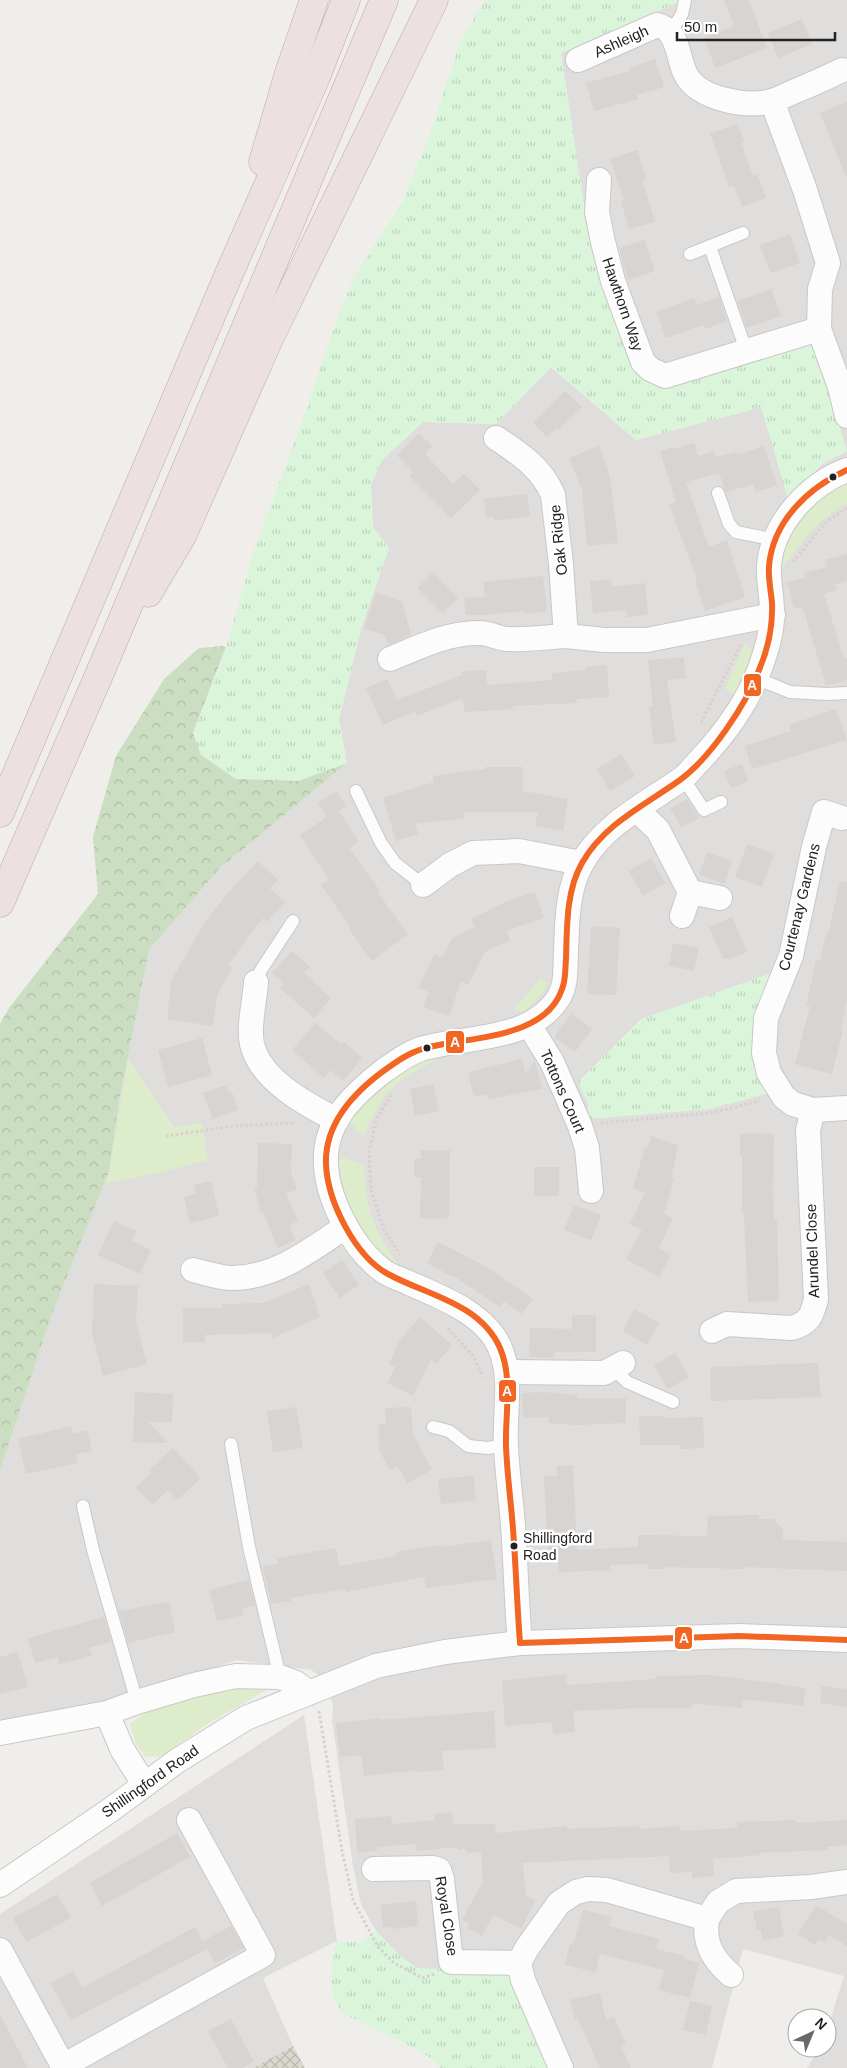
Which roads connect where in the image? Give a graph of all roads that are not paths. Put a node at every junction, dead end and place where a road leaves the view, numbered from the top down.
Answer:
1 (314, 0) edge
2 (346, 0) edge
3 (384, 0) edge
4 (434, 0) edge
5 (685, 0) edge
6 (671, 32) junction
7 (578, 60) dead end
8 (842, 70) dead end
9 (772, 101) junction
10 (599, 180) dead end
11 (744, 233) dead end
12 (710, 247) junction
13 (690, 254) dead end
14 (837, 261) edge
15 (231, 269) junction
16 (819, 329) junction
17 (746, 350) junction
18 (847, 416) edge
19 (496, 438) dead end
20 (847, 470) edge
21 (718, 493) dead end
22 (775, 540) junction
23 (763, 617) junction
24 (566, 636) junction
25 (390, 659) dead end
26 (99, 675) junction
27 (756, 678) junction
28 (847, 692) edge
29 (683, 778) junction
30 (356, 791) dead end
31 (721, 802) dead end
32 (637, 810) junction
33 (0, 813) edge
34 (842, 818) dead end
35 (581, 863) junction
36 (423, 885) joint
37 (690, 892) junction
38 (720, 898) dead end
39 (0, 903) edge
40 (682, 916) dead end
41 (293, 921) dead end
42 (256, 982) joint
43 (529, 1025) junction
44 (847, 1108) edge
45 (812, 1110) junction
46 (337, 1120) junction
47 (591, 1191) dead end
48 (345, 1227) junction
49 (193, 1270) dead end
50 (712, 1331) dead end
51 (618, 1365) joint
52 (507, 1372) junction
53 (673, 1402) dead end
54 (433, 1428) dead end
55 (232, 1444) dead end
56 (505, 1445) junction
57 (83, 1506) dead end
58 (847, 1640) edge
59 (520, 1644) junction
60 (280, 1677) junction
61 (309, 1693) junction
62 (137, 1702) junction
63 (107, 1713) junction
64 (0, 1733) edge
65 (144, 1784) junction
66 (189, 1820) dead end
67 (374, 1869) dead end
68 (847, 1882) edge
69 (0, 1885) edge
70 (707, 1919) junction
71 (0, 1950) edge
72 (520, 1963) junction
73 (731, 1975) dead end
74 (61, 2067) edge
75 (561, 2068) edge

1 - 15 highway
2 - 15 highway
3 - 26 highway
4 - 26 highway
5 - 6 lane
6 - 7 street, Ashleigh
6 - 9 street, Ashleigh
8 - 9 street, Ashleigh
9 - 14 street
10 - 17 street, Hawthorn Way
11 - 12 lane
12 - 13 lane
12 - 17 lane
14 - 16 street
15 - 33 highway
16 - 17 street, Hawthorn Way
16 - 18 street
19 - 24 street, Oak Ridge
20 - 22 street
21 - 22 lane
22 - 23 street
23 - 24 street
23 - 27 street
24 - 25 street
26 - 39 highway
27 - 28 lane
27 - 29 street
29 - 31 lane
29 - 32 street
30 - 36 lane
32 - 35 street
32 - 37 street
34 - 45 street, Courtenay Gardens
35 - 36 street
35 - 43 street
37 - 38 street
37 - 40 street
41 - 42 lane
42 - 46 street
43 - 46 street
43 - 47 street, Tottons Court
44 - 45 street, Courtenay Gardens
45 - 50 street, Arundel Close
46 - 48 street
48 - 49 street
48 - 52 street
51 - 52 street
51 - 53 lane
52 - 56 street
54 - 56 lane
55 - 60 lane
56 - 59 street
57 - 62 lane
58 - 59 street, Shillingford Road
59 - 61 street, Shillingford Road
60 - 61 street
60 - 62 street
61 - 65 street, Shillingford Road
62 - 63 street
63 - 64 street
63 - 65 street
65 - 69 street, Shillingford Road
66 - 74 street
67 - 72 street, Royal Close
68 - 70 street
70 - 72 street
70 - 73 street
71 - 74 street
72 - 75 street

